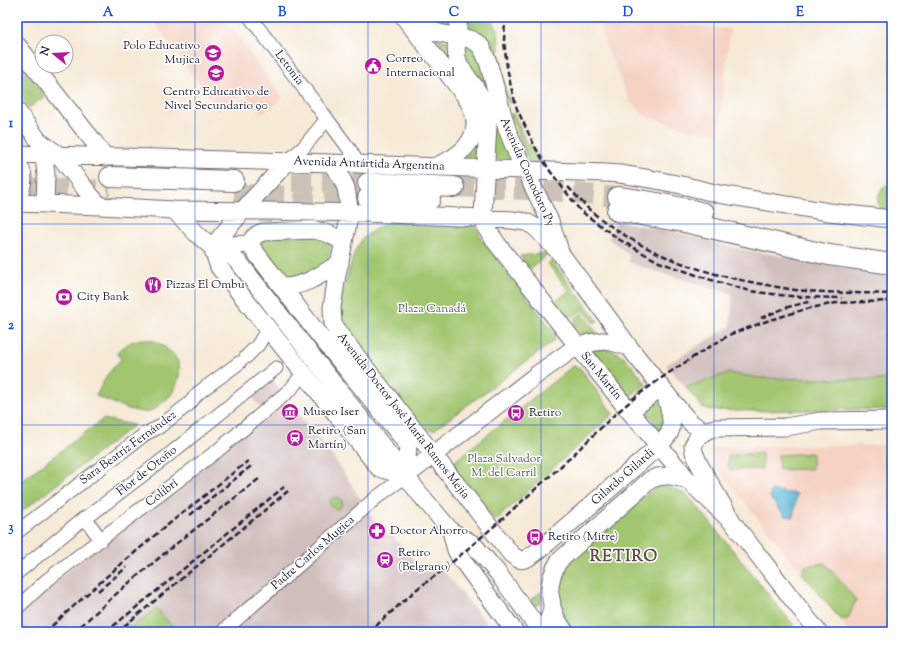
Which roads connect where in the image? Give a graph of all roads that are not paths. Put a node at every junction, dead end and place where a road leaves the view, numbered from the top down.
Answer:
1 (250, 17) edge
2 (404, 17) edge
3 (416, 17) edge
4 (458, 17) edge
5 (457, 36) junction
6 (17, 45) edge
7 (17, 111) edge
8 (327, 119) junction
9 (47, 150) junction
10 (17, 154) edge
11 (105, 157) junction
12 (288, 162) junction
13 (17, 163) edge
14 (331, 163) junction
15 (358, 164) junction
16 (435, 166) junction
17 (485, 169) junction
18 (525, 170) junction
19 (107, 191) junction
20 (368, 191) tunnel mouth
21 (454, 193) tunnel mouth
22 (719, 194) junction
23 (237, 195) junction
24 (17, 197) edge
25 (17, 203) edge
26 (46, 204) junction
27 (174, 210) junction
28 (350, 213) junction
29 (483, 218) junction
30 (892, 219) edge
31 (892, 231) edge
32 (344, 243) junction
33 (249, 244) junction
34 (212, 247) junction
35 (892, 252) edge
36 (561, 254) junction
37 (340, 263) junction
38 (892, 264) edge
39 (282, 287) junction
40 (306, 319) junction
41 (333, 323) junction
42 (268, 328) junction
43 (578, 346) junction
44 (629, 347) junction
45 (276, 368) dead end
46 (305, 374) junction
47 (663, 390) junction
48 (630, 411) junction
49 (892, 420) edge
50 (785, 427) junction
51 (707, 430) junction
52 (892, 431) edge
53 (658, 446) junction
54 (433, 455) junction
55 (406, 476) junction
56 (689, 481) junction
57 (638, 490) junction
58 (85, 518) junction
59 (733, 523) junction
60 (451, 531) junction
61 (17, 532) edge
62 (101, 540) junction
63 (521, 559) joint
64 (17, 572) edge
65 (552, 607) junction
66 (17, 608) edge
67 (222, 632) edge
68 (515, 632) edge
69 (543, 632) edge
70 (549, 632) edge
71 (559, 632) edge
72 (565, 632) edge
73 (818, 632) edge

1 - 8 street, Letonia
2 - 16 main road
3 - 5 main road, Avenida Comodoro Py
4 - 5 main road, Avenida Comodoro Py
5 - 17 main road, Avenida Comodoro Py
5 - 18 main road, Avenida Comodoro Py
6 - 11 main road
7 - 9 main road
8 - 12 street
8 - 15 street, Letonia
9 - 10 main road, Avenida Antártida Argentina
9 - 11 main road, Avenida Antártida Argentina
9 - 19 main road
9 - 26 main road
11 - 12 main road, Avenida Antártida Argentina
12 - 14 main road, Avenida Antártida Argentina
12 - 23 main road
13 - 24 main road
14 - 15 main road, Avenida Antártida Argentina
14 - 28 main road, Avenida Doctor José María Ramos Mejía
15 - 16 main road, Avenida Antártida Argentina
15 - 28 main road
16 - 17 main road, Avenida Antártida Argentina
17 - 18 main road, Avenida Antártida Argentina
17 - 29 main road, Avenida Comodoro Py
18 - 22 main road, Avenida Antártida Argentina
18 - 36 main road, Avenida Comodoro Py
19 - 23 highway
19 - 26 main road
19 - 27 main road
20 - 21 highway
22 - 30 main road, Avenida Antártida Argentina
22 - 31 main road, Avenida Antártida Argentina
23 - 27 main road
23 - 28 main road
23 - 34 main road
25 - 26 main road
27 - 34 main road
28 - 29 main road
28 - 32 main road, Avenida Doctor José María Ramos Mejía
29 - 36 main road
29 - 43 main road, San Martín
32 - 33 main road
32 - 37 main road, Avenida Doctor José María Ramos Mejía
33 - 34 main road
33 - 39 main road, Avenida Doctor José María Ramos Mejía
34 - 42 main road
34 - 55 main road
35 - 38 highway
36 - 44 main road
37 - 39 main road
37 - 41 main road, Avenida Doctor José María Ramos Mejía
39 - 40 main road, Avenida Doctor José María Ramos Mejía
40 - 41 main road
40 - 55 main road, Avenida Doctor José María Ramos Mejía
41 - 54 main road, Avenida Doctor José María Ramos Mejía
42 - 46 main road
42 - 61 street, Sara Beatriz Fernández
43 - 44 main road
43 - 48 main road, San Martín
43 - 54 main road
44 - 47 main road
45 - 58 street, Flor de Otoño
46 - 55 main road
46 - 62 street, Colibrí
47 - 48 main road
47 - 51 main road
47 - 53 main road
48 - 53 main road, San Martín
49 - 50 main road
50 - 51 main road
50 - 52 main road
51 - 59 main road, San Martín
53 - 56 main road, San Martín
53 - 57 main road, Gilardo Gilardi
53 - 63 main road, Gilardo Gilardi
54 - 55 main road
54 - 63 main road, Avenida Doctor José María Ramos Mejía
55 - 60 main road
55 - 67 street, Padre Carlos Mugica
56 - 57 main road
56 - 59 main road, San Martín
57 - 65 main road, Gilardo Gilardi
58 - 62 street
58 - 64 street, Flor de Otoño
59 - 73 main road, San Martín
60 - 68 main road
60 - 69 main road
62 - 66 street, Colibrí
65 - 69 main road
65 - 72 main road
70 - 71 main road

